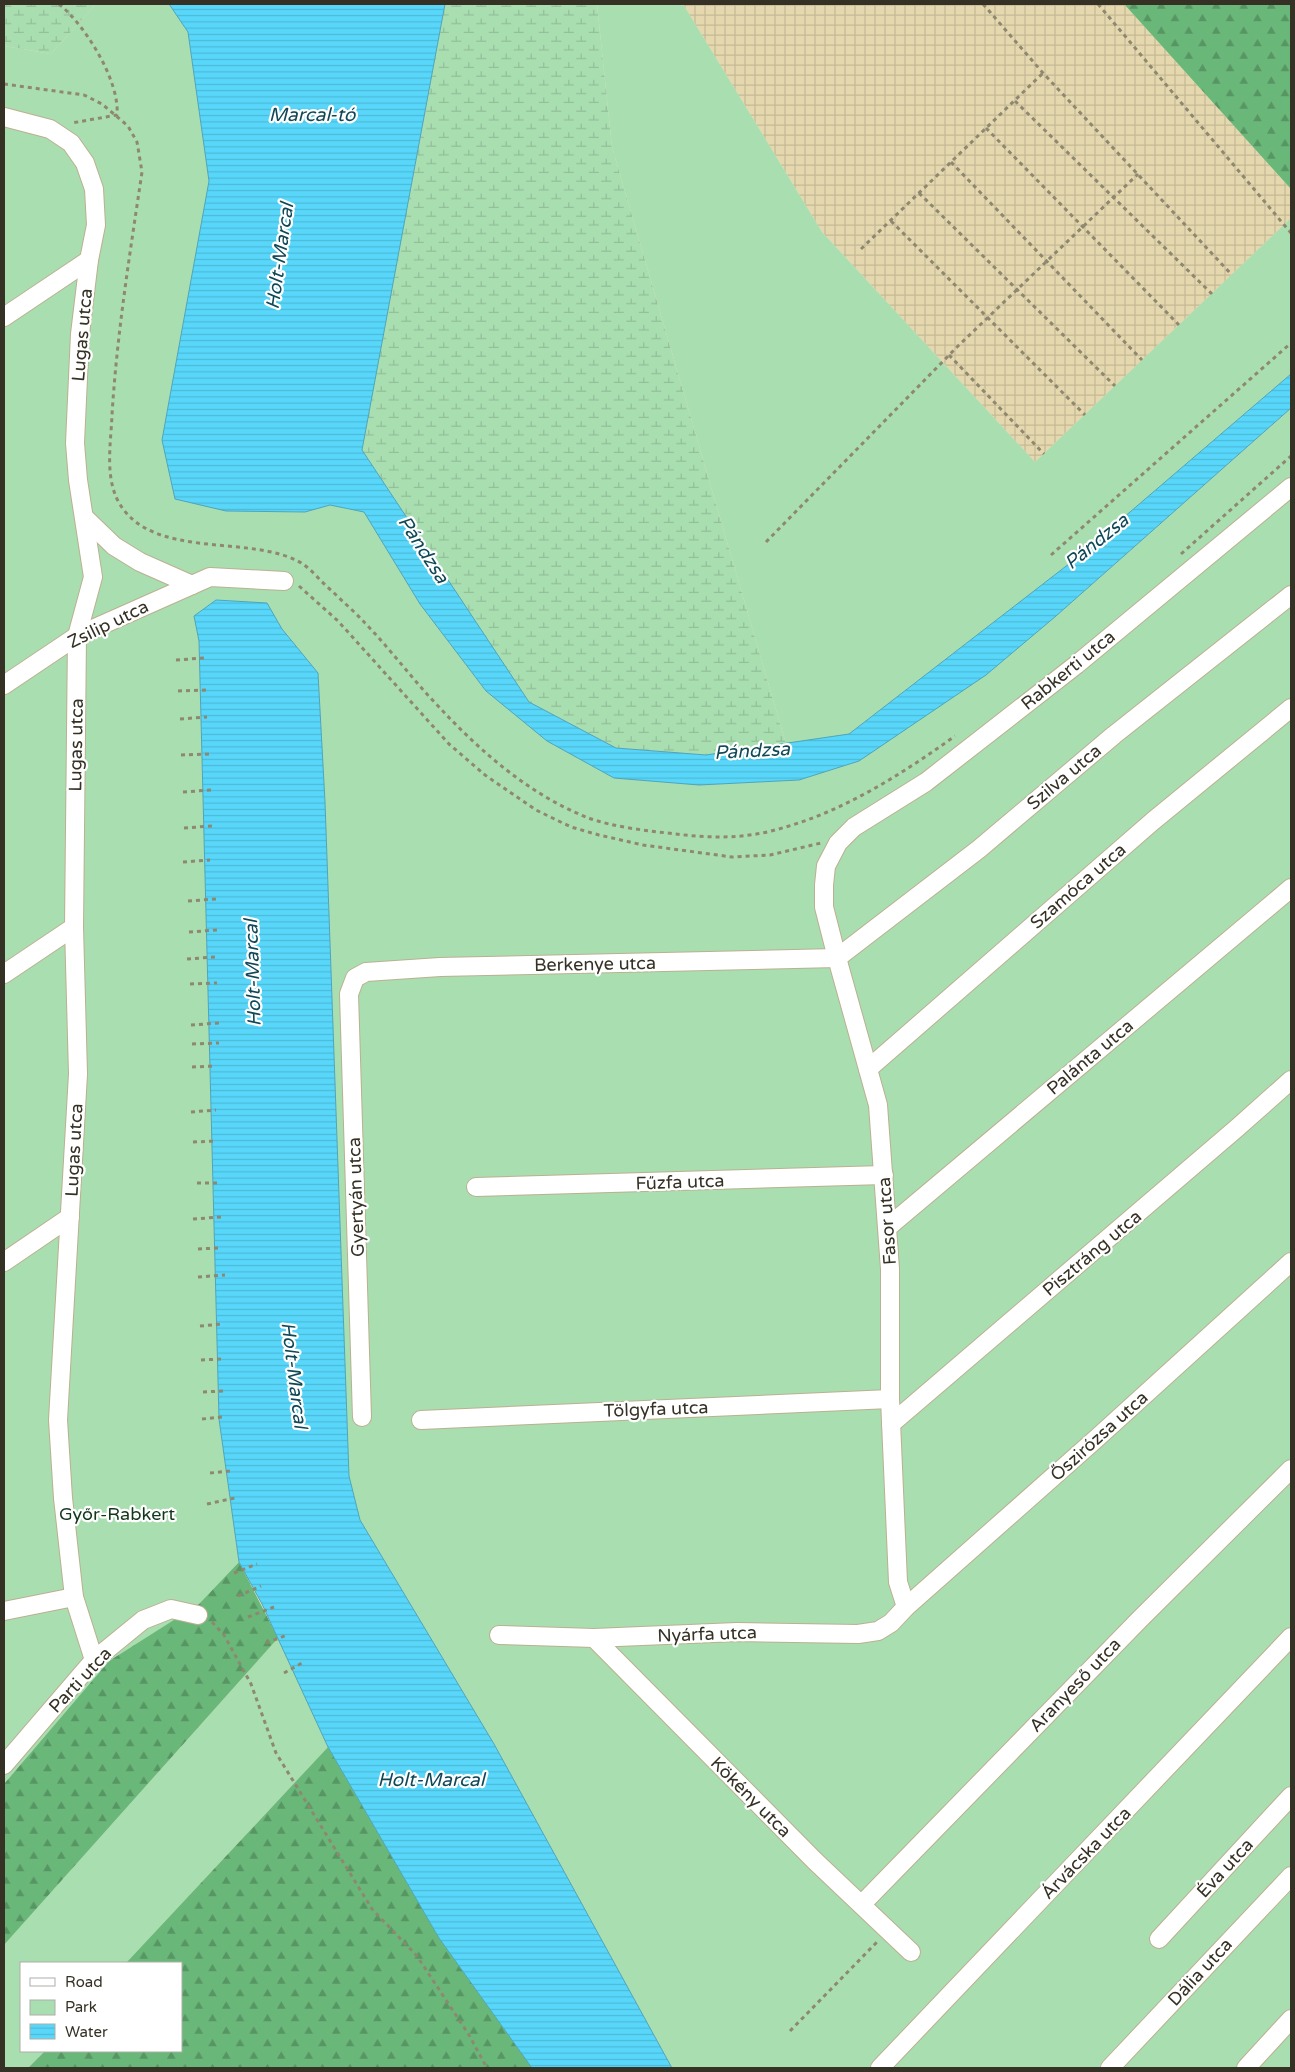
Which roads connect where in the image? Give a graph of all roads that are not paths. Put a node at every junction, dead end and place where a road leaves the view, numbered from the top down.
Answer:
1 (4, 117) edge
2 (89, 260) junction
3 (4, 317) edge
4 (1291, 487) edge
5 (85, 518) junction
6 (284, 581) road end
7 (192, 585) junction
8 (1291, 595) edge
9 (77, 636) junction
10 (4, 686) edge
11 (1291, 708) edge
12 (838, 843) joint
13 (1291, 888) edge
14 (74, 927) junction
15 (836, 958) junction
16 (4, 974) edge
17 (355, 978) joint
18 (868, 1069) junction
19 (1291, 1080) edge
20 (884, 1175) junction
21 (476, 1187) dead end
22 (70, 1217) junction
23 (888, 1227) junction
24 (4, 1262) edge
25 (1291, 1262) edge
26 (890, 1399) junction
27 (362, 1417) dead end
28 (421, 1420) dead end
29 (891, 1424) junction
30 (1291, 1469) edge
31 (74, 1597) junction
32 (906, 1607) junction
33 (4, 1611) edge
34 (198, 1615) road end
35 (499, 1635) dead end
36 (1291, 1637) edge
37 (594, 1638) junction
38 (94, 1660) junction
39 (4, 1765) edge
40 (1291, 1796) edge
41 (1291, 1876) edge
42 (862, 1904) junction
43 (1158, 1939) dead end
44 (911, 1952) dead end
45 (1291, 2019) edge
46 (880, 2068) edge
47 (1110, 2068) edge
48 (1246, 2068) edge

1 - 2 street, Lugas utca
2 - 3 street
2 - 5 street, Lugas utca
4 - 12 street, Rabkerti utca
5 - 7 street
5 - 9 street, Lugas utca
6 - 7 street
7 - 9 street, Zsilip utca
8 - 15 street, Szilva utca
9 - 10 street, Zsilip utca
9 - 14 street, Lugas utca
11 - 18 street, Szamóca utca
12 - 15 street, Fasor utca
13 - 23 street, Palánta utca
14 - 16 street
14 - 22 street, Lugas utca
15 - 17 street, Berkenye utca
15 - 18 street, Fasor utca
17 - 27 street, Gyertyán utca
18 - 20 street, Fasor utca
19 - 29 street, Pisztráng utca
20 - 21 street, Fűzfa utca
20 - 23 street, Fasor utca
22 - 24 street
22 - 31 street, Lugas utca
23 - 26 street, Fasor utca
25 - 32 street, Őszirózsa utca
26 - 28 street, Tölgyfa utca
26 - 29 street, Fasor utca
29 - 32 street, Fasor utca
30 - 42 street, Aranyeső utca
31 - 33 street
31 - 38 street, Lugas utca
32 - 37 street, Nyárfa utca
34 - 38 street, Parti utca
35 - 37 street, Nyárfa utca
36 - 46 street, Árvácska utca
37 - 42 street, Kökény utca
38 - 39 street, Parti utca
40 - 43 street, Éva utca
41 - 47 street, Dália utca
42 - 44 street, Kökény utca
45 - 48 street

